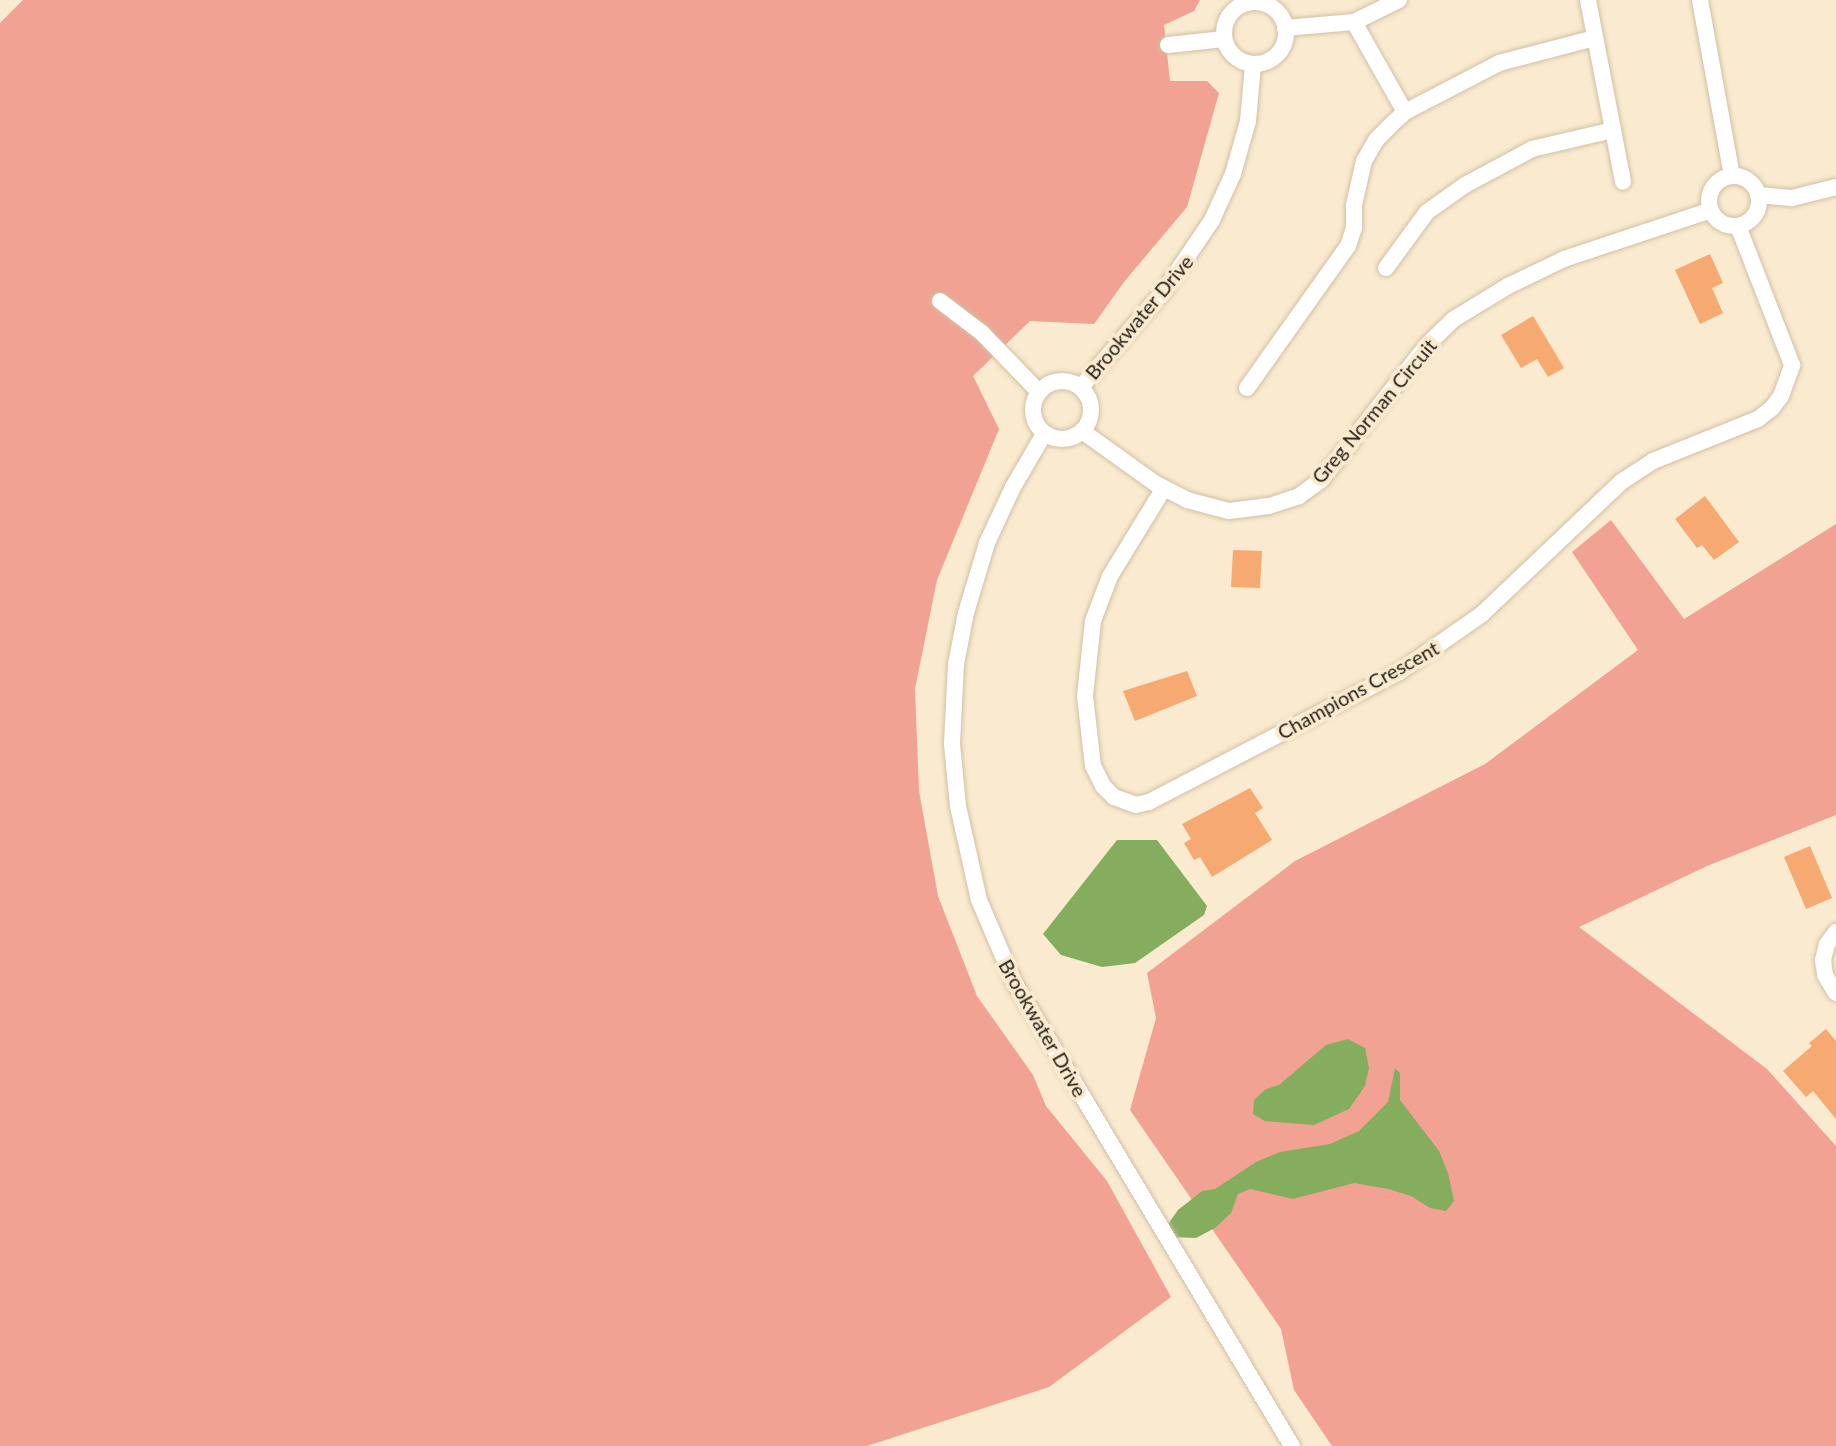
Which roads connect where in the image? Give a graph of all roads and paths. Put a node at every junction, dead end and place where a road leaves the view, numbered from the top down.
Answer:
1 (1399, 0) edge
2 (1588, 0) edge
3 (1700, 0) edge
4 (1251, 1) edge
5 (1354, 22) junction
6 (1285, 28) junction
7 (1595, 38) junction
8 (1224, 39) junction
9 (1168, 45) dead end
10 (1253, 65) junction
11 (1405, 112) junction
12 (1613, 130) junction
13 (1732, 176) junction
14 (1623, 182) dead end
15 (1836, 187) edge
16 (1758, 195) junction
17 (1711, 210) junction
18 (1738, 226) junction
19 (1386, 268) dead end
20 (940, 301) dead end
21 (1081, 387) junction
22 (1247, 388) dead end
23 (1038, 391) junction
24 (1082, 431) junction
25 (1044, 434) junction
26 (1164, 488) junction
27 (1836, 932) edge
28 (1836, 993) edge
29 (1292, 1446) edge

1 - 5 street
2 - 7 street
3 - 13 street
4 - 6 street
4 - 8 street
5 - 6 street
5 - 11 street
6 - 10 street
7 - 11 street
7 - 12 street
8 - 9 street
8 - 10 street
10 - 21 street, Brookwater Drive
11 - 22 street
12 - 14 street
12 - 19 street
13 - 16 street
13 - 17 street
15 - 16 street
16 - 18 street
17 - 18 street
17 - 26 street, Greg Norman Circuit
18 - 26 street, Champions Crescent
20 - 23 street
21 - 23 street
21 - 24 street
23 - 25 street
24 - 25 street
24 - 26 street, Greg Norman Circuit
25 - 29 street, Brookwater Drive
27 - 28 street

